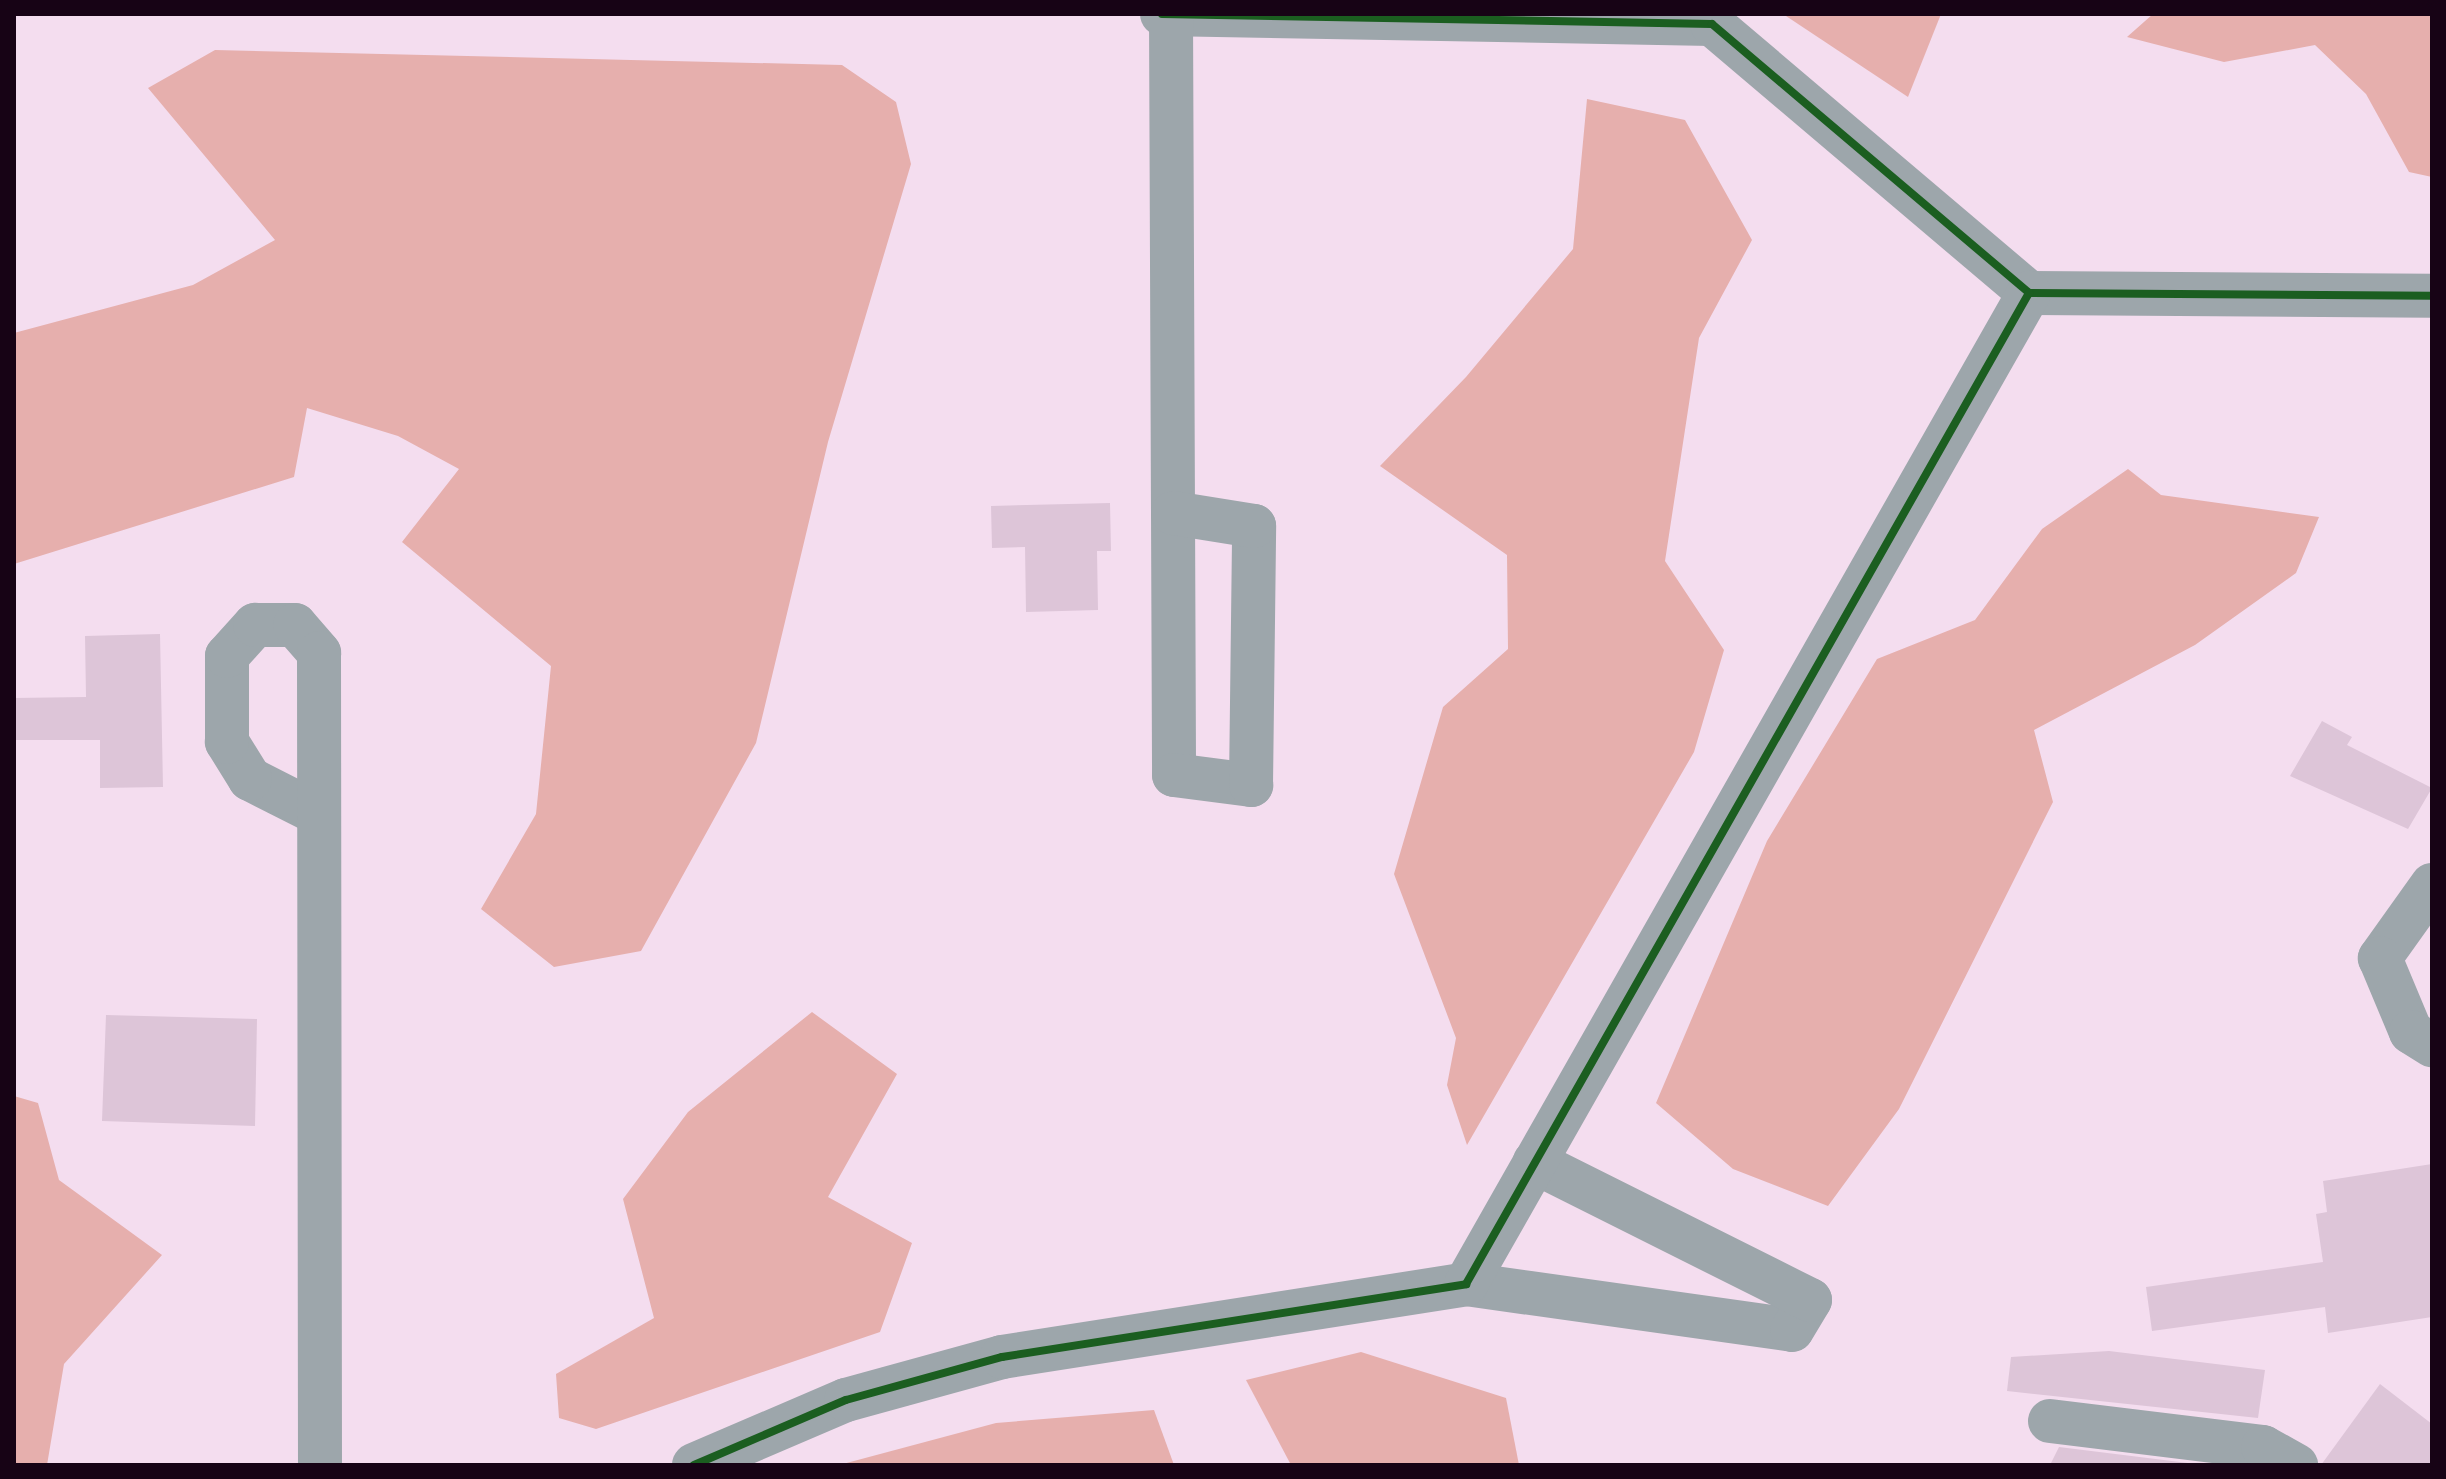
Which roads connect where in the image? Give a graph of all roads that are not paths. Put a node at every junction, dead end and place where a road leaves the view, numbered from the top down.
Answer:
1 (1162, 14) edge
2 (1171, 14) edge
3 (2029, 293) junction
4 (2432, 296) edge
5 (1173, 513) junction
6 (315, 812) dead end
7 (2432, 885) edge
8 (2432, 1045) edge
9 (1535, 1162) junction
10 (1466, 1284) junction
11 (2050, 1421) dead end
12 (320, 1465) edge
13 (694, 1465) edge
14 (2296, 1465) edge

1 - 2 street
2 - 3 street
2 - 5 street
3 - 4 street
3 - 9 street
5 - 5 street
6 - 12 street
7 - 8 street
9 - 10 street
9 - 10 street
10 - 13 street
11 - 14 street

